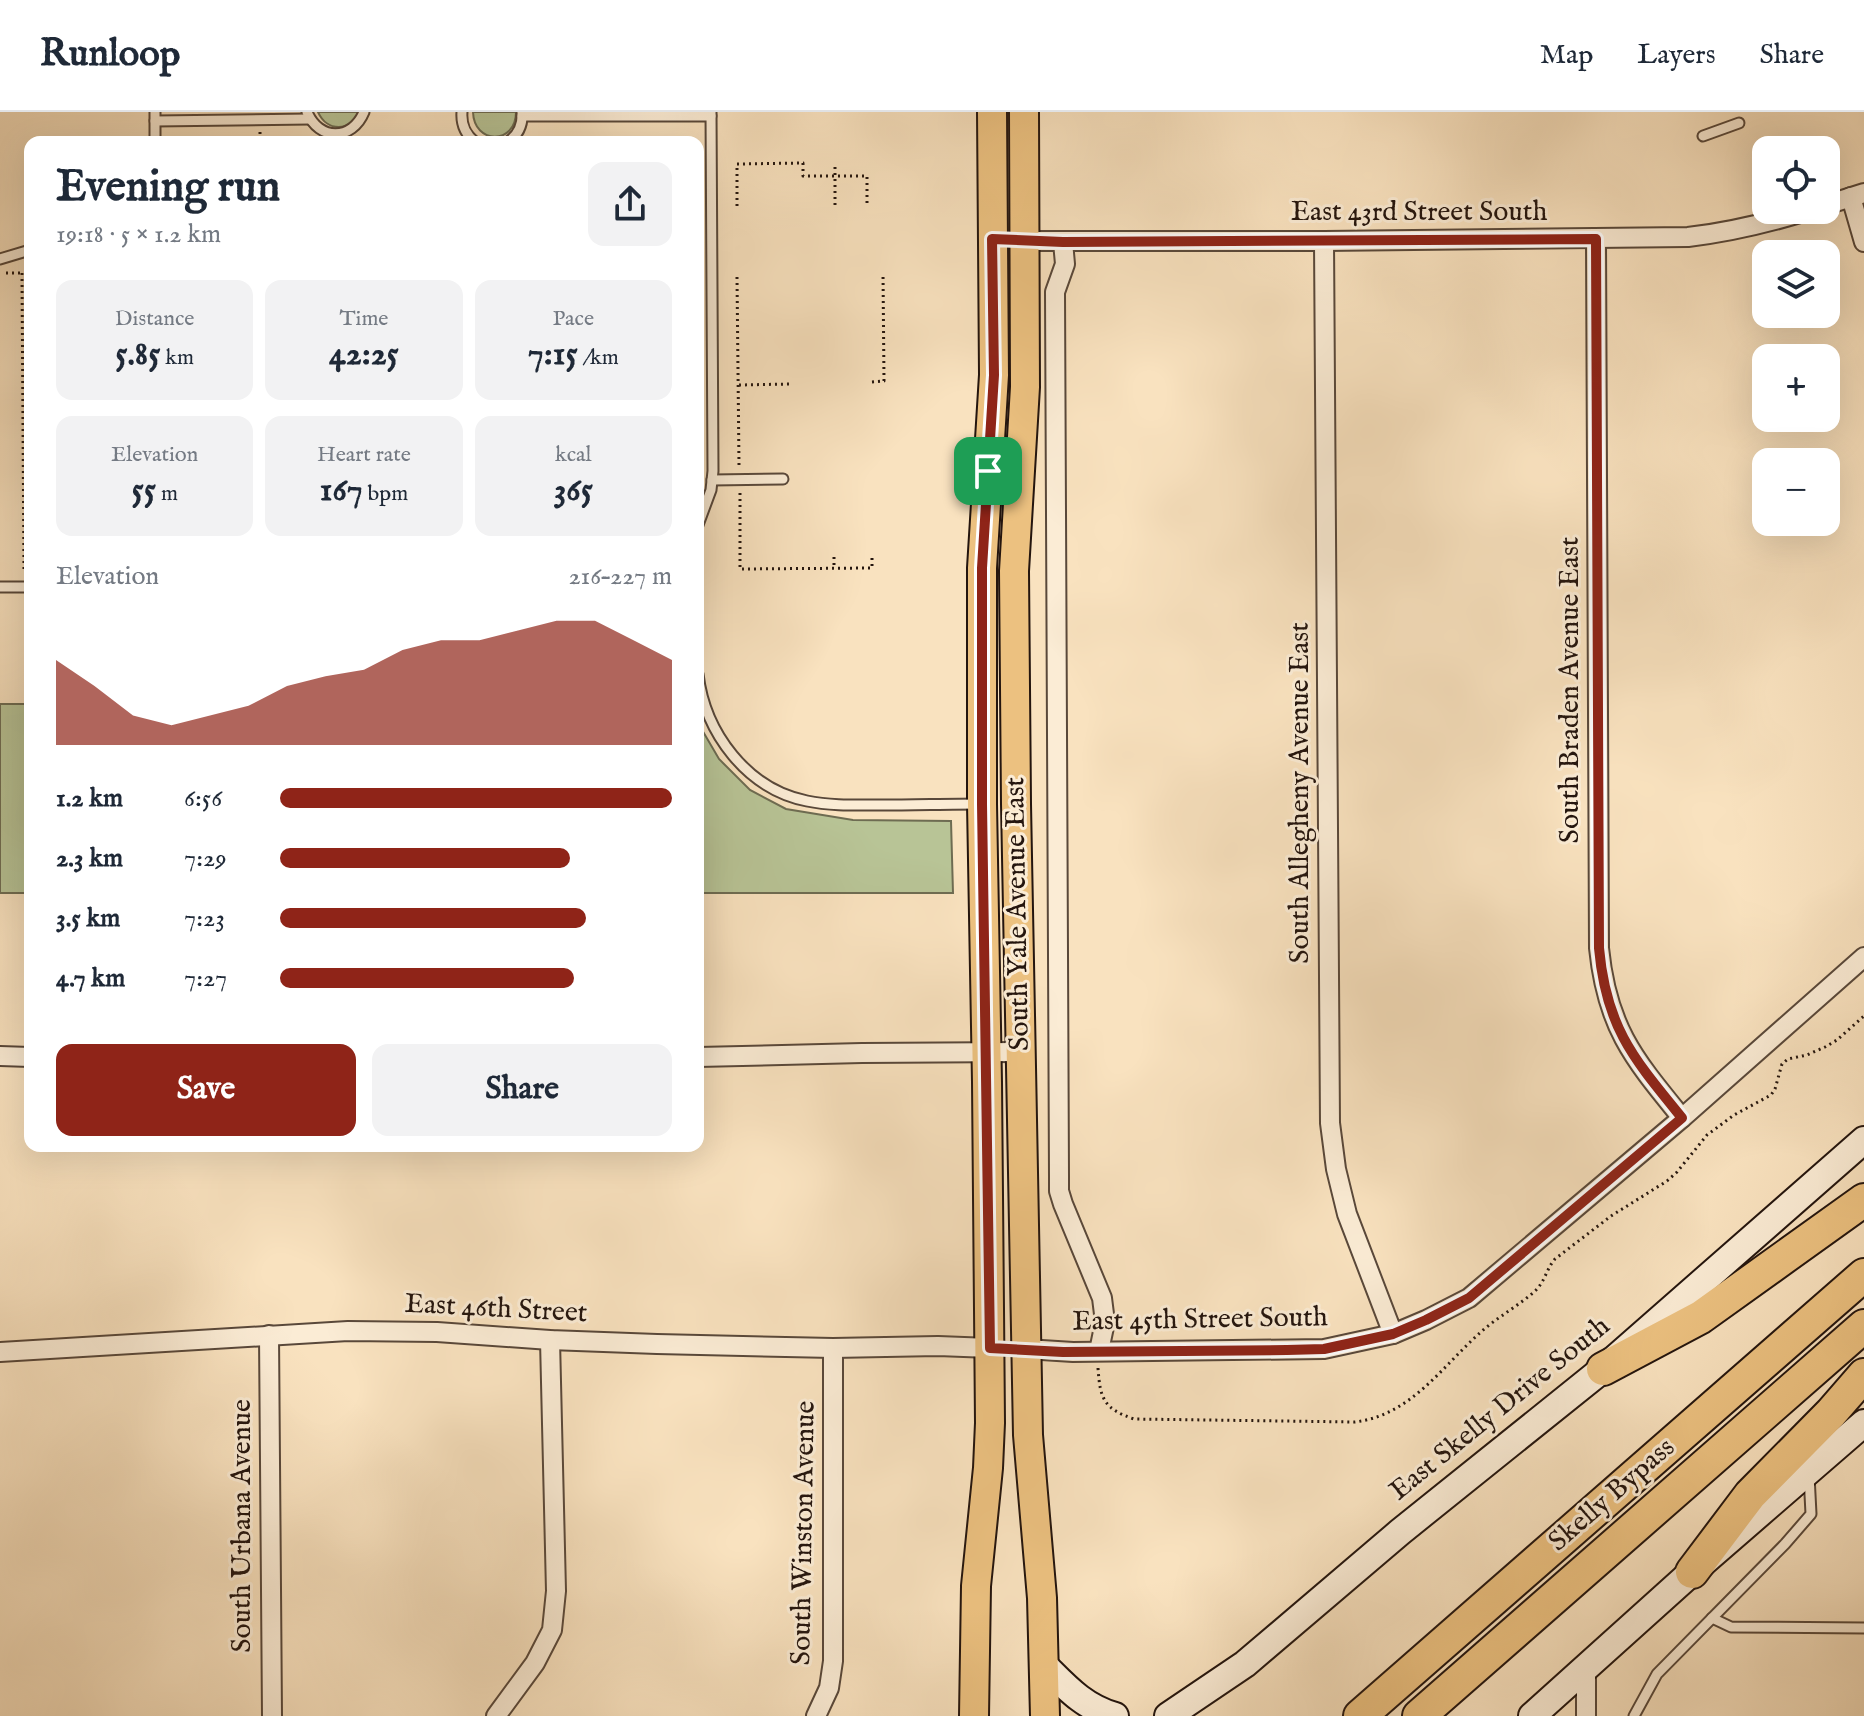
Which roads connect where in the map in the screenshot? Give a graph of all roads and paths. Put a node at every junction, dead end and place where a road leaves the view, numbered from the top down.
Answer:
1 (364, 112) edge
2 (462, 112) edge
3 (992, 112) edge
4 (1024, 112) edge
5 (522, 114) edge
6 (711, 114) edge
7 (309, 116) edge
8 (155, 117) edge
9 (1739, 123) dead end
10 (468, 136) edge
11 (513, 136) edge
12 (1703, 136) dead end
13 (835, 167) dead end
14 (835, 176) junction
15 (1858, 195) edge
16 (867, 204) dead end
17 (835, 205) dead end
18 (737, 206) dead end
19 (1765, 224) edge
20 (992, 239) junction
21 (1596, 239) junction
22 (1025, 241) junction
23 (1324, 241) junction
24 (1063, 242) junction
25 (1864, 242) edge
26 (24, 252) edge
27 (0, 259) edge
28 (0, 273) edge
29 (22, 273) joint
30 (883, 273) dead end
31 (737, 277) dead end
32 (872, 382) dead end
33 (790, 384) dead end
34 (739, 385) junction
35 (23, 465) joint
36 (740, 479) junction
37 (783, 479) dead end
38 (712, 480) junction
39 (23, 486) joint
40 (704, 509) edge
41 (24, 527) joint
42 (872, 556) dead end
43 (834, 557) dead end
44 (834, 568) junction
45 (24, 571) edge
46 (0, 587) edge
47 (24, 587) edge
48 (704, 700) edge
49 (982, 804) junction
50 (1016, 804) junction
51 (1864, 957) edge
52 (987, 1052) junction
53 (1021, 1052) junction
54 (0, 1056) edge
55 (24, 1057) edge
56 (704, 1057) edge
57 (1682, 1118) junction
58 (1864, 1140) edge
59 (1864, 1200) edge
60 (1864, 1275) edge
61 (1864, 1326) edge
62 (1393, 1334) junction
63 (269, 1335) junction
64 (550, 1340) junction
65 (833, 1348) junction
66 (990, 1348) junction
67 (1026, 1349) junction
68 (1099, 1351) junction
69 (0, 1352) edge
70 (1603, 1369) junction
71 (1864, 1375) edge
72 (1864, 1423) edge
73 (1809, 1471) junction
74 (1692, 1572) junction
75 (1712, 1618) junction
76 (1864, 1628) edge
77 (1045, 1666) junction
78 (1586, 1666) junction
79 (272, 1716) edge
80 (496, 1716) edge
81 (816, 1716) edge
82 (974, 1716) edge
83 (1045, 1716) edge
84 (1115, 1716) edge
85 (1168, 1716) edge
86 (1360, 1716) edge
87 (1419, 1716) edge
88 (1532, 1716) edge
89 (1586, 1716) edge
90 (1634, 1716) edge

1 - 7 lane
2 - 10 lane
3 - 20 main road, South Yale Avenue East
4 - 22 main road, South Yale Avenue East
5 - 6 lane
5 - 11 lane
6 - 38 lane
7 - 8 lane
9 - 12 lane
13 - 14 path
14 - 16 path
14 - 17 path
14 - 18 path
15 - 25 street
19 - 21 street, East 43rd Street South
20 - 22 main road
20 - 49 main road, South Yale Avenue East
21 - 23 street, East 43rd Street South
21 - 57 street, South Braden Avenue East
22 - 24 street, East 43rd Street South
22 - 50 main road, South Yale Avenue East
23 - 24 street, East 43rd Street South
23 - 62 street, South Allegheny Avenue East
24 - 68 street, South Yale Avenue East
26 - 27 lane
28 - 29 path
29 - 35 path
30 - 32 path
31 - 34 path
33 - 34 path
34 - 36 path
35 - 39 path
36 - 37 lane
36 - 38 lane
36 - 44 path
38 - 40 lane
39 - 41 path
41 - 45 path
42 - 44 path
43 - 44 path
46 - 47 lane
48 - 49 lane
49 - 50 main road
49 - 52 main road, South Yale Avenue East
50 - 53 main road, South Yale Avenue East
51 - 57 street, East 45th Street South
52 - 53 street
52 - 56 street
52 - 66 main road, South Yale Avenue East
53 - 67 main road, South Yale Avenue East
54 - 55 street
57 - 62 street, East 45th Street South
58 - 70 main road, East Skelly Drive South
59 - 70 highway
60 - 86 highway, Skelly Bypass
61 - 87 highway, Skelly Bypass
62 - 68 street, East 45th Street South
63 - 64 street, East 46th Street
63 - 69 street, East 46th Street
63 - 79 street, South Urbana Avenue
64 - 65 street, East 46th Street
64 - 80 street
65 - 66 street, East 46th Street
65 - 81 street, South Winston Avenue
66 - 67 main road
66 - 82 main road, South Yale Avenue East
67 - 68 street, East 45th Street South
67 - 77 main road, South Yale Avenue East
70 - 85 main road, East Skelly Drive South
71 - 74 highway
72 - 73 main road
73 - 74 main road
73 - 75 lane
74 - 78 main road
75 - 76 lane
75 - 90 lane
77 - 83 main road, South Yale Avenue East
77 - 84 main road
78 - 88 main road
78 - 89 street

